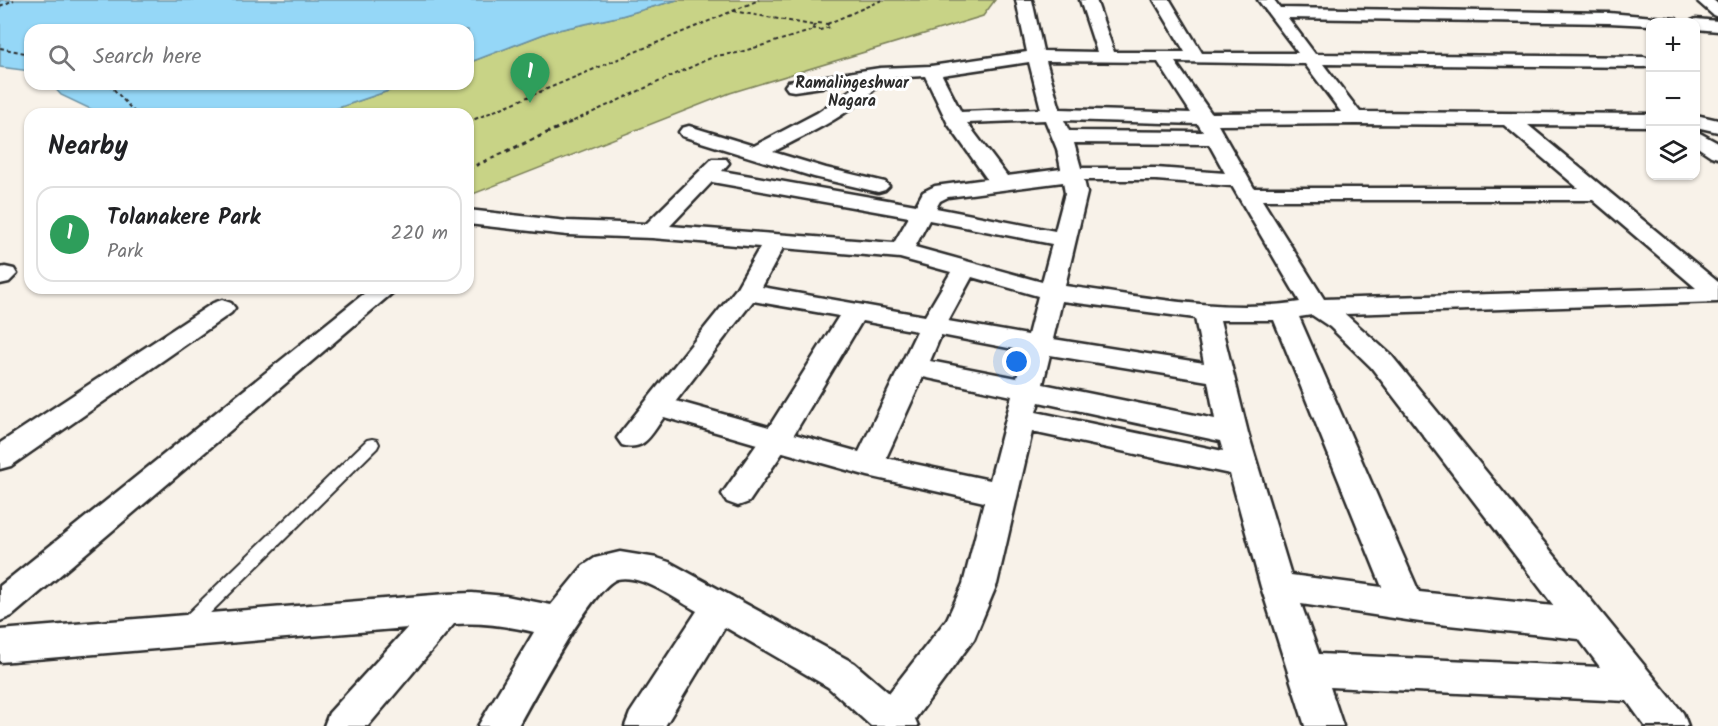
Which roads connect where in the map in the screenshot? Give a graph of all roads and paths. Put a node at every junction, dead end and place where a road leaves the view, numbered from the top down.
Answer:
1 (14, 0) edge
2 (759, 0) edge
3 (882, 0) edge
4 (1024, 0) edge
5 (1088, 0) edge
6 (1162, 0) edge
7 (1591, 0) edge
8 (1704, 0) edge
9 (0, 6) edge
10 (1272, 7) edge
11 (732, 11) junction
12 (1718, 12) edge
13 (1610, 18) junction
14 (1646, 20) edge
15 (827, 24) junction
16 (1700, 24) edge
17 (812, 26) junction
18 (1718, 26) edge
19 (814, 30) junction
20 (1621, 34) dead end
21 (0, 48) edge
22 (24, 53) edge
23 (1036, 56) junction
24 (1196, 56) junction
25 (1107, 57) junction
26 (1163, 57) junction
27 (1309, 59) junction
28 (1642, 60) edge
29 (931, 71) junction
30 (880, 73) junction
31 (794, 86) dead end
32 (114, 90) edge
33 (131, 108) edge
34 (1052, 114) junction
35 (955, 118) junction
36 (1355, 118) junction
37 (1508, 118) junction
38 (474, 119) edge
39 (1205, 119) junction
40 (1646, 120) edge
41 (1700, 124) edge
42 (1698, 126) edge
43 (1718, 126) edge
44 (689, 132) dead end
45 (1062, 136) junction
46 (1216, 138) junction
47 (737, 145) junction
48 (757, 152) junction
49 (1718, 152) edge
50 (474, 166) edge
51 (1073, 174) junction
52 (706, 175) junction
53 (1000, 182) junction
54 (1243, 187) junction
55 (1599, 194) junction
56 (927, 204) junction
57 (474, 219) edge
58 (652, 231) junction
59 (1063, 239) junction
60 (775, 241) junction
61 (901, 251) junction
62 (965, 268) junction
63 (747, 292) junction
64 (1053, 292) junction
65 (379, 294) edge
66 (1718, 295) edge
67 (222, 308) dead end
68 (1316, 308) junction
69 (854, 312) junction
70 (1206, 312) junction
71 (1284, 312) junction
72 (933, 325) junction
73 (1039, 345) junction
74 (914, 366) junction
75 (1220, 374) junction
76 (1027, 390) junction
77 (658, 406) junction
78 (1020, 419) junction
79 (1233, 433) junction
80 (632, 438) dead end
81 (776, 440) junction
82 (372, 444) dead end
83 (3, 454) edge
84 (868, 465) junction
85 (1243, 466) junction
86 (738, 494) dead end
87 (1001, 494) junction
88 (1278, 587) junction
89 (1407, 605) junction
90 (0, 606) edge
91 (719, 606) junction
92 (446, 609) junction
93 (560, 622) junction
94 (1589, 625) junction
95 (183, 629) junction
96 (0, 646) edge
97 (1306, 670) junction
98 (1636, 685) junction
99 (895, 723) edge
100 (344, 726) edge
101 (497, 726) edge
102 (644, 726) edge
103 (1324, 726) edge
104 (1669, 726) edge

1 - 9 path
2 - 11 path
3 - 15 path
4 - 23 street
5 - 25 street
6 - 24 street
7 - 13 street
8 - 12 street
10 - 13 street
10 - 27 street
11 - 17 path
11 - 38 path
13 - 14 street
13 - 20 street
15 - 17 path
15 - 19 path
16 - 18 street
17 - 19 path
19 - 50 path
21 - 22 path
23 - 25 street
23 - 29 street
23 - 34 street
24 - 26 street
24 - 27 street
25 - 26 street
26 - 39 street
27 - 28 street
27 - 36 street
29 - 30 street
29 - 35 street
30 - 31 street
30 - 48 street
32 - 33 path
34 - 35 street
34 - 39 street
34 - 45 street
35 - 53 street
36 - 37 street
36 - 39 street
37 - 40 street
37 - 55 street
39 - 46 street
41 - 43 street
42 - 49 street
44 - 47 street
45 - 46 street
45 - 51 street
46 - 54 street
47 - 48 street
47 - 52 street
48 - 56 street
51 - 53 street
51 - 54 street
51 - 59 street
52 - 56 street
52 - 58 street
53 - 56 street
54 - 55 street
54 - 68 street
55 - 66 street
56 - 59 street
56 - 61 street
57 - 58 street
58 - 60 street
59 - 64 street
60 - 61 street
60 - 63 street
61 - 62 street
62 - 64 street
62 - 72 street
63 - 69 street
63 - 77 street
64 - 70 street
64 - 73 street
65 - 90 street
66 - 68 street
67 - 83 street
68 - 71 street
68 - 94 street
69 - 72 street
69 - 81 street
70 - 71 street
70 - 75 street
71 - 89 street
72 - 73 street
72 - 74 street
73 - 75 street
73 - 76 street
74 - 76 street
74 - 84 street
75 - 79 street
76 - 78 street
76 - 79 street
77 - 80 street
77 - 81 street
78 - 85 street
78 - 87 street
79 - 85 street
81 - 84 street
81 - 86 street
82 - 95 lane
84 - 87 street
85 - 88 street
87 - 99 street
88 - 89 street
88 - 97 street
89 - 94 street
91 - 93 street
91 - 99 street
91 - 102 street
92 - 93 street
92 - 95 street
92 - 100 street
93 - 101 street
94 - 98 street
95 - 96 street
97 - 98 street
97 - 103 street
98 - 104 street

